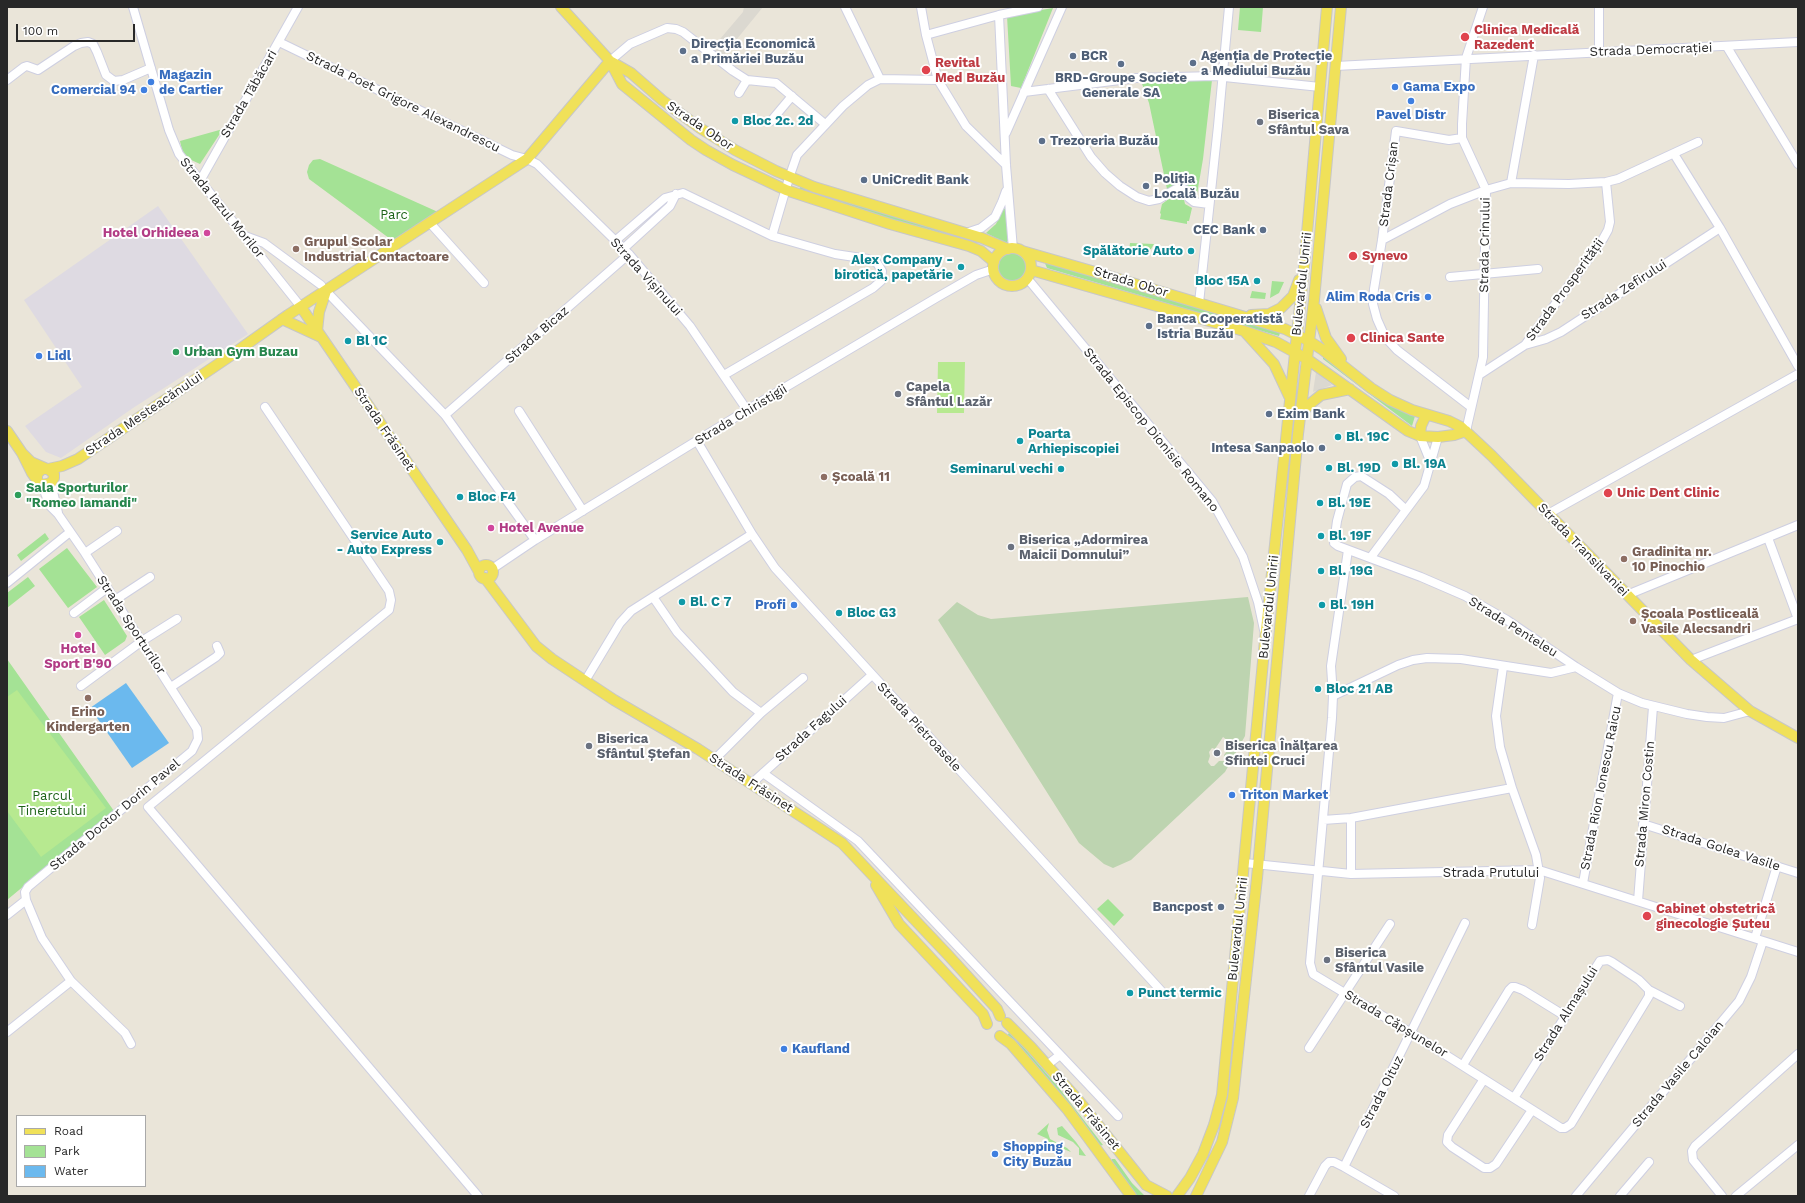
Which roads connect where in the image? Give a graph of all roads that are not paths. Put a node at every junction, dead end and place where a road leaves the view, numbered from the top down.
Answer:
1 (133, 7) edge
2 (298, 7) edge
3 (561, 7) edge
4 (846, 7) edge
5 (921, 7) edge
6 (1038, 7) edge
7 (1062, 7) edge
8 (1229, 7) edge
9 (1327, 7) edge
10 (1341, 7) edge
11 (1483, 7) edge
12 (1599, 7) edge
13 (999, 15) junction
14 (926, 35) junction
15 (279, 42) junction
16 (1798, 42) edge
17 (1727, 47) junction
18 (1599, 52) junction
19 (1534, 55) junction
20 (1466, 58) junction
21 (610, 60) junction
22 (1336, 66) junction
23 (151, 68) junction
24 (1223, 76) junction
25 (880, 79) junction
26 (7, 80) edge
27 (747, 80) junction
28 (938, 80) junction
29 (1320, 87) junction
30 (1048, 89) junction
31 (1024, 92) junction
32 (739, 93) dead end
33 (792, 96) junction
34 (771, 121) dead end
35 (825, 124) junction
36 (1005, 135) junction
37 (1462, 138) junction
38 (1698, 142) dead end
39 (1674, 154) junction
40 (527, 159) junction
41 (1798, 164) edge
42 (1006, 165) junction
43 (789, 178) junction
44 (200, 181) junction
45 (1606, 182) junction
46 (1511, 183) junction
47 (1008, 185) junction
48 (786, 190) junction
49 (1486, 190) junction
50 (676, 194) junction
51 (1209, 204) junction
52 (430, 223) junction
53 (1720, 228) junction
54 (966, 233) junction
55 (244, 236) junction
56 (772, 236) junction
57 (1382, 240) junction
58 (616, 242) junction
59 (1014, 250) junction
60 (626, 252) junction
61 (994, 265) junction
62 (1304, 267) junction
63 (1538, 269) dead end
64 (1029, 274) junction
65 (1484, 274) junction
66 (1450, 277) dead end
67 (484, 283) dead end
68 (323, 288) junction
69 (1314, 300) junction
70 (1198, 303) junction
71 (301, 307) junction
72 (1239, 315) junction
73 (282, 319) junction
74 (1244, 331) junction
75 (319, 334) junction
76 (1297, 334) junction
77 (1309, 341) junction
78 (1525, 345) junction
79 (1295, 352) junction
80 (1307, 359) junction
81 (1798, 366) edge
82 (1798, 374) edge
83 (724, 375) junction
84 (1479, 375) junction
85 (1357, 377) junction
86 (1350, 389) junction
87 (1290, 397) junction
88 (265, 407) dead end
89 (1472, 407) junction
90 (747, 410) junction
91 (519, 411) dead end
92 (1426, 414) junction
93 (446, 415) junction
94 (1300, 415) junction
95 (1441, 418) junction
96 (7, 431) edge
97 (1466, 431) junction
98 (1420, 436) junction
99 (1438, 437) junction
100 (697, 441) junction
101 (22, 453) junction
102 (74, 461) junction
103 (1431, 463) junction
104 (47, 468) junction
105 (46, 483) junction
106 (1406, 510) junction
107 (583, 511) junction
108 (1548, 514) junction
109 (1798, 525) edge
110 (117, 531) dead end
111 (70, 532) junction
112 (752, 534) junction
113 (1768, 538) junction
114 (535, 540) junction
115 (1348, 550) junction
116 (85, 553) junction
117 (1371, 557) junction
118 (488, 571) junction
119 (150, 577) dead end
120 (7, 583) edge
121 (107, 588) junction
122 (1627, 595) junction
123 (653, 597) junction
124 (115, 600) junction
125 (74, 613) dead end
126 (177, 619) dead end
127 (1798, 619) edge
128 (1265, 640) junction
129 (142, 641) junction
130 (217, 646) dead end
131 (1691, 660) junction
132 (1503, 667) junction
133 (1576, 667) junction
134 (872, 675) junction
135 (803, 678) dead end
136 (585, 681) junction
137 (81, 686) dead end
138 (171, 687) junction
139 (1618, 693) junction
140 (1333, 696) junction
141 (1653, 707) junction
142 (1750, 710) junction
143 (762, 713) junction
144 (1798, 738) edge
145 (198, 739) joint
146 (714, 760) junction
147 (763, 773) junction
148 (751, 784) junction
149 (1512, 788) junction
150 (1351, 818) junction
151 (1323, 820) junction
152 (1643, 824) junction
153 (1245, 863) junction
154 (861, 864) junction
155 (1258, 865) junction
156 (1777, 866) junction
157 (1539, 870) junction
158 (1319, 872) junction
159 (1798, 873) edge
160 (1351, 874) junction
161 (1583, 883) junction
162 (26, 900) junction
163 (1638, 900) junction
164 (7, 915) edge
165 (1465, 923) dead end
166 (1390, 924) dead end
167 (1532, 925) dead end
168 (1759, 939) junction
169 (1798, 952) edge
170 (71, 981) junction
171 (1649, 990) junction
172 (1345, 993) junction
173 (1165, 995) dead end
174 (1680, 1006) dead end
175 (1565, 1016) junction
176 (1003, 1020) junction
177 (987, 1024) junction
178 (7, 1032) edge
179 (1411, 1033) junction
180 (1000, 1036) junction
181 (131, 1044) dead end
182 (1309, 1048) dead end
183 (1060, 1054) junction
184 (1798, 1054) edge
185 (1047, 1065) junction
186 (1463, 1065) junction
187 (1484, 1078) junction
188 (1514, 1098) junction
189 (1532, 1110) junction
190 (1118, 1116) dead end
191 (1798, 1145) edge
192 (1649, 1162) dead end
193 (1344, 1167) junction
194 (478, 1196) edge
195 (1131, 1196) edge
196 (1167, 1196) edge
197 (1177, 1196) edge
198 (1196, 1196) edge
199 (1310, 1196) edge
200 (1394, 1196) edge
201 (1576, 1196) edge
202 (1620, 1196) edge
203 (1722, 1196) edge
204 (1736, 1196) edge

1 - 23 street, Strada Iazul Morilor
2 - 15 street, Strada Tăbăcari
3 - 21 main road
4 - 25 street
5 - 14 street
6 - 13 street
7 - 31 street
8 - 24 street
9 - 29 main road, Bulevardul Unirii
10 - 22 main road, Bulevardul Unirii
11 - 20 street
12 - 18 street
13 - 14 street
13 - 36 street
14 - 28 street
15 - 40 street, Strada Poet Grigore Alexandrescu
15 - 44 street, Strada Tăbăcari
16 - 17 street, Strada Democrației
17 - 18 street, Strada Democrației
17 - 41 street
18 - 19 street, Strada Democrației
19 - 20 street, Strada Democrației
19 - 46 street
20 - 22 street, Strada Democrației
20 - 37 street
21 - 27 street
21 - 40 main road, Strada Mesteacănului
21 - 43 main road, Strada Obor
21 - 48 main road, Strada Obor
22 - 69 main road, Bulevardul Unirii
23 - 26 street
23 - 44 street, Strada Iazul Morilor
24 - 29 street
24 - 30 street
24 - 51 street
25 - 28 street
25 - 35 street
27 - 32 street
27 - 33 street
28 - 42 street
29 - 62 main road, Bulevardul Unirii
30 - 31 street
30 - 51 street
31 - 36 street
33 - 34 street
33 - 35 street
35 - 43 street
36 - 42 street
37 - 49 street
37 - 57 street, Strada Crișan
38 - 39 street, Strada Crinului
39 - 45 street, Strada Crinului
39 - 53 street
40 - 52 main road, Strada Mesteacănului
40 - 58 street, Strada Vișinului
42 - 47 street
43 - 48 street
43 - 54 main road, Strada Obor
44 - 55 street, Strada Iazul Morilor
45 - 46 street, Strada Crinului
45 - 78 street, Strada Prosperității
46 - 49 street, Strada Crinului
47 - 54 street
47 - 59 street
48 - 56 street
48 - 61 main road, Strada Obor
49 - 57 street, Strada Crișan
49 - 65 street, Strada Crinului
50 - 56 street
50 - 58 street
50 - 60 street
51 - 70 street
52 - 67 street
52 - 68 main road, Strada Mesteacănului
53 - 78 street, Strada Zefirului
53 - 81 street
54 - 59 main road, Strada Obor
55 - 68 street
55 - 71 street, Strada Iazul Morilor
56 - 83 street
57 - 89 street, Strada Crișan
58 - 60 street, Strada Vișinului
59 - 61 main road
59 - 64 main road
59 - 70 main road, Strada Obor
60 - 83 street, Strada Vișinului
60 - 93 street, Strada Bicaz
61 - 64 main road
61 - 90 street, Strada Chiristigii
62 - 72 main road
62 - 76 main road, Bulevardul Unirii
63 - 65 street
64 - 74 main road, Strada Obor
64 - 128 street, Strada Episcop Dionisie Romano
65 - 66 street
65 - 84 street, Strada Crinului
68 - 71 main road, Strada Mesteacănului
68 - 75 main road
68 - 93 street
69 - 77 main road, Bulevardul Unirii
69 - 85 main road
70 - 72 main road, Strada Obor
71 - 73 main road, Strada Mesteacănului
71 - 75 main road, Strada Frăsinet
72 - 76 main road, Strada Obor
73 - 75 main road
73 - 102 main road, Strada Mesteacănului
74 - 79 main road, Strada Obor
74 - 87 main road
75 - 118 main road, Strada Frăsinet
76 - 77 main road, Strada Transilvaniei
76 - 79 main road, Bulevardul Unirii
77 - 80 main road, Bulevardul Unirii
77 - 85 main road, Strada Transilvaniei
78 - 84 street, Strada Prosperității
79 - 80 main road
79 - 87 main road, Bulevardul Unirii
80 - 86 main road
80 - 94 main road, Bulevardul Unirii
82 - 108 street
83 - 90 street, Strada Vișinului
84 - 89 street, Strada Crinului
85 - 92 main road, Strada Transilvaniei
86 - 94 main road
86 - 98 main road
87 - 128 main road, Bulevardul Unirii
88 - 194 street
89 - 97 street, Strada Crinului
90 - 100 street, Strada Chiristigii
91 - 107 street
92 - 95 main road, Strada Transilvaniei
92 - 98 main road
93 - 114 street
94 - 155 main road, Bulevardul Unirii
95 - 97 main road, Strada Transilvaniei
95 - 99 main road
96 - 101 main road, Strada Sporturilor
97 - 99 main road
97 - 108 main road, Strada Transilvaniei
98 - 99 main road
98 - 103 street
99 - 103 street
100 - 107 street, Strada Chiristigii
100 - 112 street, Strada Pietroasele
101 - 104 main road, Strada Sporturilor
101 - 105 main road, Strada Sporturilor
102 - 104 main road, Strada Mesteacănului
102 - 105 main road, Strada Mesteacănului
103 - 106 street
104 - 105 main road
104 - 105 main road
105 - 111 street, Strada Sporturilor
106 - 115 street, Strada Penteleu
106 - 117 street
107 - 114 street, Strada Chiristigii
108 - 122 main road, Strada Transilvaniei
109 - 113 street
110 - 116 street
111 - 116 street, Strada Sporturilor
111 - 120 street
112 - 123 street
112 - 134 street, Strada Pietroasele
113 - 122 street
113 - 127 street
114 - 118 street, Strada Chiristigii
115 - 117 street, Strada Penteleu
115 - 140 street
116 - 121 street, Strada Sporturilor
117 - 133 street, Strada Penteleu
118 - 136 main road, Strada Frăsinet
119 - 124 street
121 - 124 street, Strada Sporturilor
121 - 125 street
122 - 131 main road, Strada Transilvaniei
123 - 136 street
123 - 143 street
124 - 129 street, Strada Sporturilor
126 - 129 street
127 - 131 street
128 - 153 main road, Bulevardul Unirii
129 - 137 street
129 - 138 street, Strada Sporturilor
130 - 138 street
131 - 142 main road, Strada Transilvaniei
132 - 133 street
132 - 140 street
132 - 149 street
133 - 139 street, Strada Penteleu
134 - 147 street, Strada Fagului
134 - 173 street, Strada Pietroasele
135 - 143 street
136 - 146 main road, Strada Frăsinet
138 - 145 street, Strada Sporturilor
139 - 141 street, Strada Penteleu
139 - 161 street, Strada Rion Ionescu Raicu
140 - 151 street
141 - 142 street, Strada Penteleu
141 - 152 street, Strada Miron Costin
142 - 144 main road, Strada Transilvaniei
143 - 146 street
145 - 162 street, Strada Doctor Dorin Pavel
146 - 148 main road, Strada Frăsinet
147 - 148 street, Strada Fagului
147 - 183 street
148 - 154 main road, Strada Frăsinet
149 - 150 street
149 - 157 street
150 - 151 street
150 - 160 street
151 - 158 street
152 - 156 street, Strada Golea Vasile
152 - 163 street, Strada Miron Costin
153 - 155 street, Strada Prutului
153 - 197 main road, Bulevardul Unirii
154 - 176 main road, Strada Frăsinet
154 - 177 main road, Strada Frăsinet
155 - 158 street, Strada Prutului
155 - 198 main road, Bulevardul Unirii
156 - 159 street, Strada Golea Vasile
156 - 168 street, Strada Vasile Caloian
157 - 160 street, Strada Prutului
157 - 161 street, Strada Prutului
157 - 167 street
158 - 160 street, Strada Prutului
158 - 172 street, Strada Căpșunelor
161 - 163 street, Strada Prutului
162 - 164 street
162 - 170 street
163 - 168 street, Strada Prutului
165 - 179 street, Strada Oituz
166 - 172 street
168 - 169 street, Strada Prutului
168 - 201 street, Strada Vasile Caloian
170 - 178 street
170 - 181 street
171 - 174 street, Strada Almașului
171 - 175 street, Strada Almașului
171 - 189 street, Strada Căpșunelor
172 - 179 street, Strada Căpșunelor
172 - 182 street
175 - 186 street
175 - 188 street, Strada Almașului
176 - 177 main road
176 - 180 main road
176 - 185 main road, Strada Frăsinet
177 - 180 main road
179 - 186 street, Strada Căpșunelor
179 - 193 street, Strada Oituz
180 - 195 main road, Strada Frăsinet
183 - 185 street
183 - 190 street
184 - 203 street
185 - 196 main road, Strada Frăsinet
186 - 187 street, Strada Căpșunelor
187 - 188 street, Strada Căpșunelor
187 - 189 street
188 - 189 street, Strada Căpșunelor
191 - 204 street
192 - 202 street
193 - 199 street
193 - 200 street

